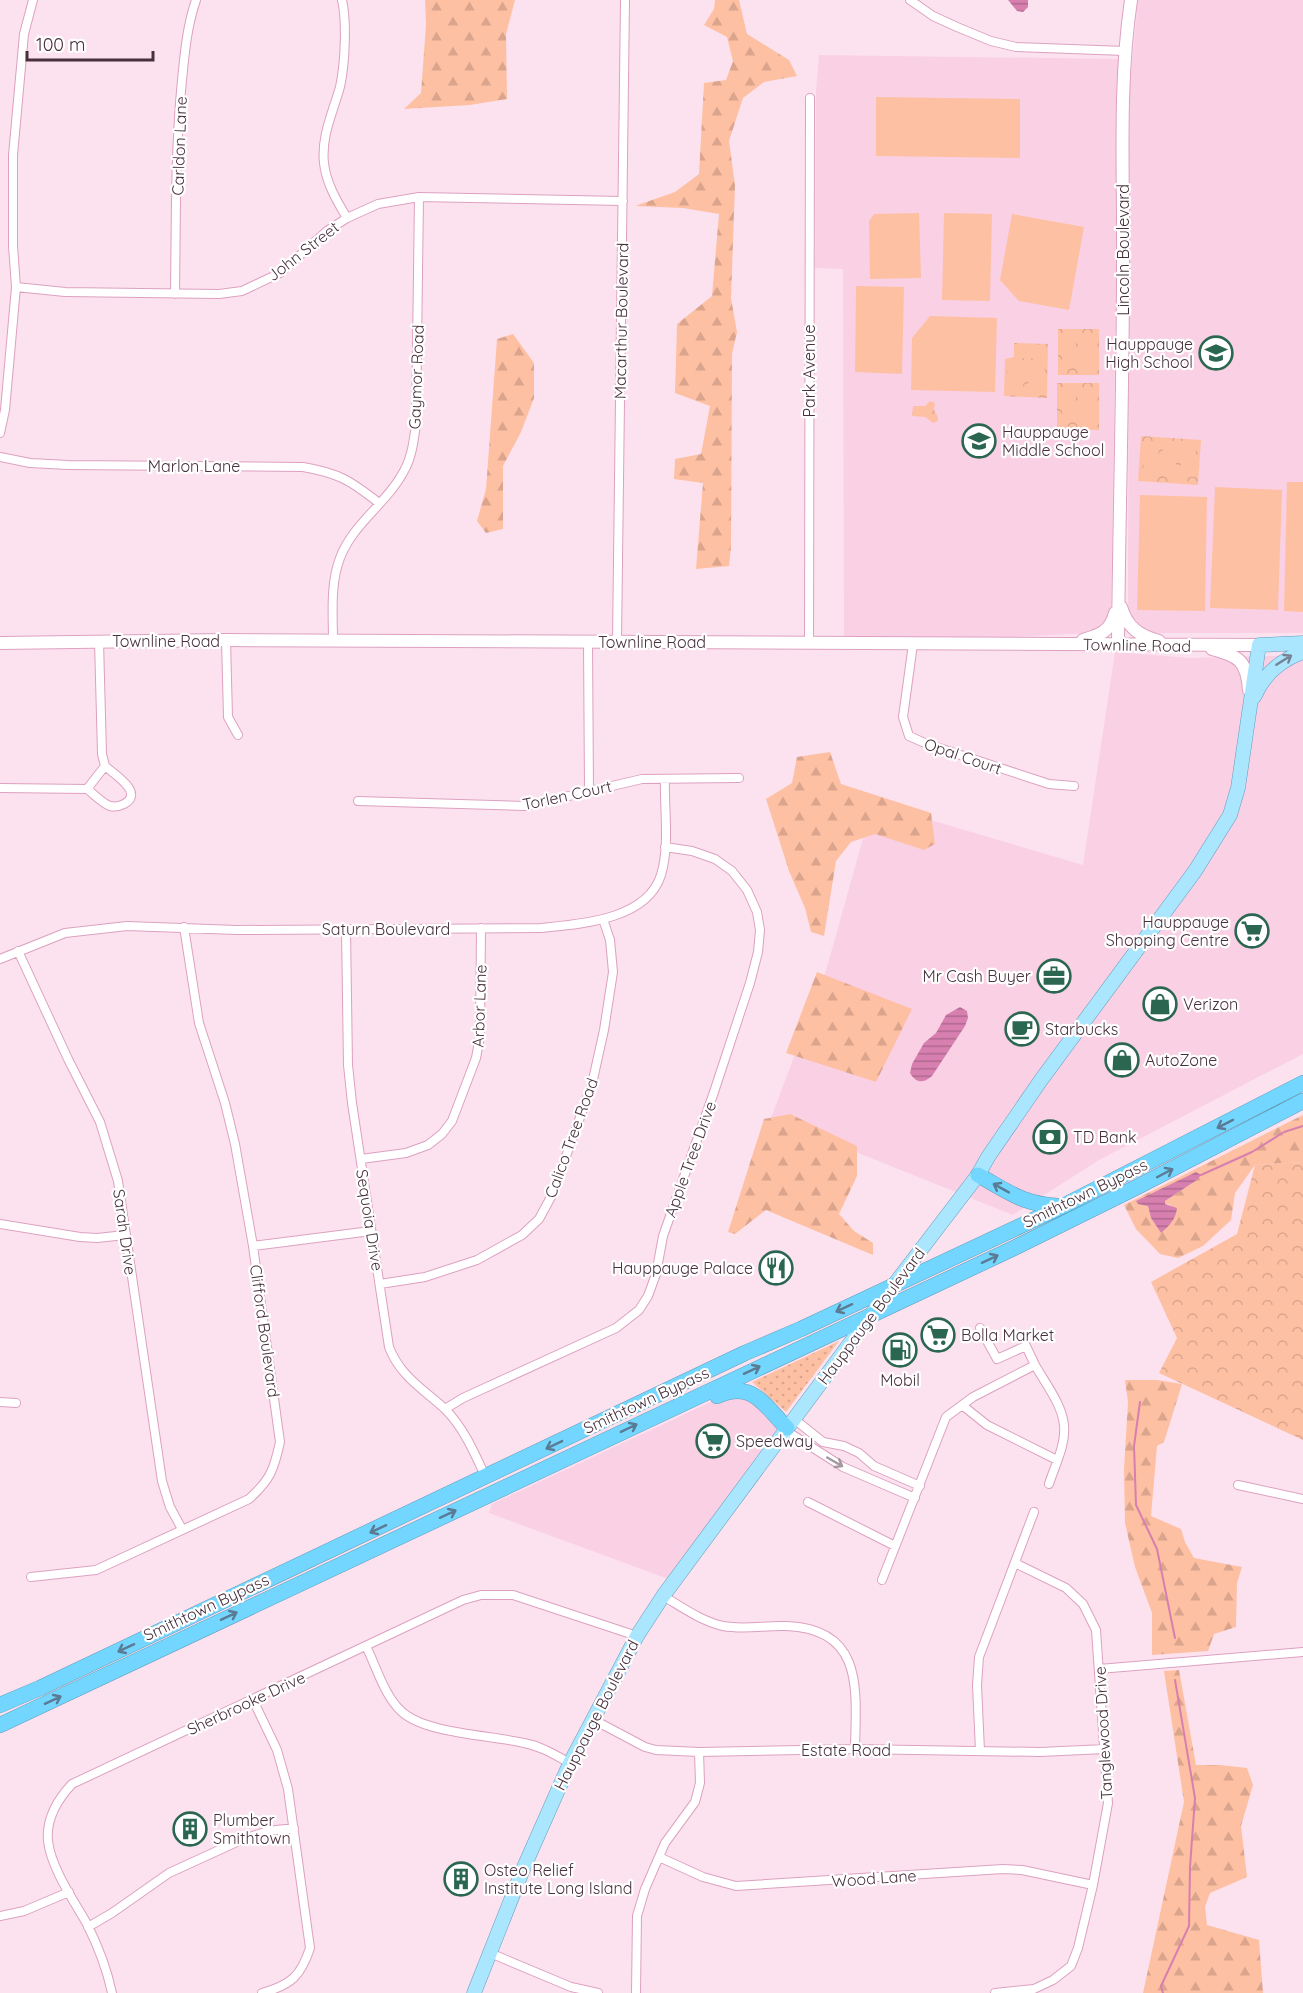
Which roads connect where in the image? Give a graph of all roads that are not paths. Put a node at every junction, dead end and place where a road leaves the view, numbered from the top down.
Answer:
1 (33, 0) edge
2 (196, 0) edge
3 (342, 0) edge
4 (625, 0) edge
5 (909, 0) edge
6 (1131, 0) edge
7 (1125, 51) junction
8 (810, 98) dead end
9 (419, 197) junction
10 (623, 201) junction
11 (347, 218) junction
12 (16, 287) junction
13 (175, 294) junction
14 (0, 433) edge
15 (0, 457) edge
16 (379, 503) junction
17 (1118, 594) junction
18 (226, 640) junction
19 (99, 641) junction
20 (333, 641) junction
21 (617, 641) junction
22 (588, 642) junction
23 (0, 643) edge
24 (1303, 643) edge
25 (809, 644) junction
26 (913, 644) junction
27 (1068, 644) junction
28 (1118, 644) junction
29 (1170, 645) junction
30 (1199, 645) junction
31 (1259, 645) junction
32 (1303, 652) edge
33 (1249, 710) junction
34 (238, 735) dead end
35 (105, 766) junction
36 (739, 778) dead end
37 (665, 779) junction
38 (1074, 786) dead end
39 (0, 788) edge
40 (87, 789) junction
41 (589, 791) junction
42 (358, 801) dead end
43 (665, 847) junction
44 (603, 919) junction
45 (184, 927) junction
46 (481, 928) junction
47 (346, 929) junction
48 (18, 951) junction
49 (0, 960) edge
50 (1303, 1083) edge
51 (1303, 1101) edge
52 (361, 1159) junction
53 (978, 1175) junction
54 (1063, 1206) junction
55 (0, 1224) edge
56 (371, 1231) junction
57 (125, 1235) junction
58 (253, 1246) junction
59 (897, 1282) junction
60 (380, 1284) junction
61 (871, 1315) junction
62 (980, 1328) dead end
63 (1035, 1365) junction
64 (0, 1402) edge
65 (16, 1403) dead end
66 (962, 1406) junction
67 (445, 1409) junction
68 (661, 1413) junction
69 (789, 1426) junction
70 (864, 1457) junction
71 (1057, 1460) junction
72 (855, 1472) junction
73 (486, 1478) junction
74 (1049, 1484) dead end
75 (1238, 1485) dead end
76 (920, 1486) junction
77 (915, 1498) junction
78 (1303, 1499) edge
79 (808, 1502) dead end
80 (1034, 1512) dead end
81 (182, 1529) junction
82 (895, 1546) junction
83 (1015, 1563) junction
84 (31, 1577) dead end
85 (882, 1580) dead end
86 (663, 1596) junction
87 (637, 1636) junction
88 (366, 1646) junction
89 (1303, 1652) edge
90 (1099, 1669) junction
91 (253, 1700) junction
92 (0, 1705) edge
93 (594, 1720) junction
94 (0, 1725) edge
95 (855, 1749) junction
96 (1105, 1749) junction
97 (980, 1751) junction
98 (699, 1752) junction
99 (570, 1763) junction
100 (294, 1828) junction
101 (659, 1857) junction
102 (1093, 1885) junction
103 (69, 1892) junction
104 (0, 1916) edge
105 (88, 1927) junction
106 (490, 1953) junction
107 (112, 1993) edge
108 (262, 1993) edge
109 (474, 1993) edge
110 (597, 1993) edge
111 (636, 1993) edge
112 (995, 1993) edge
113 (1005, 1993) edge

1 - 12 street
2 - 13 street, Carldon Lane
3 - 11 street
4 - 10 street, Macarthur Boulevard
5 - 7 street
6 - 7 street, Lincoln Boulevard
7 - 17 street, Lincoln Boulevard
8 - 25 street, Park Avenue
9 - 10 street, John Street
9 - 11 street, John Street
9 - 16 street, Gaymor Road
10 - 21 street, Macarthur Boulevard
11 - 13 street, John Street
12 - 13 street, John Street
12 - 14 street
15 - 16 street, Marlon Lane
16 - 20 street, Gaymor Road
17 - 27 street
17 - 28 street, Lincoln Boulevard
17 - 29 street
18 - 19 street, Townline Road
18 - 20 street, Townline Road
18 - 34 street
19 - 23 street, Townline Road
19 - 35 street
20 - 22 street, Townline Road
21 - 22 street, Townline Road
21 - 25 street, Townline Road
22 - 41 street
24 - 31 main road, Townline Road
25 - 26 street, Townline Road
26 - 27 street, Townline Road
26 - 38 street, Opal Court
27 - 28 street, Townline Road
28 - 29 street, Townline Road
29 - 30 street, Townline Road
30 - 31 street, Townline Road
30 - 33 street
31 - 33 main road, Hauppauge Boulevard
33 -> 32 main road
33 - 53 main road, Hauppauge Boulevard
35 - 40 street
35 - 40 street
36 - 37 street, Torlen Court
37 - 41 street, Torlen Court
37 - 43 street, Saturn Boulevard
39 - 40 street
41 - 42 street, Torlen Court
43 - 44 street, Saturn Boulevard
43 - 67 street, Apple Tree Drive
44 - 46 street, Saturn Boulevard
44 - 60 street, Calico Tree Road
45 - 47 street, Saturn Boulevard
45 - 48 street, Saturn Boulevard
45 - 58 street, Clifford Boulevard
46 - 47 street, Saturn Boulevard
46 - 52 street, Arbor Lane
47 - 52 street, Sequoia Drive
48 - 49 street, Saturn Boulevard
48 - 57 street, Sarah Drive
50 -> 54 highway, Smithtown Bypass
61 -> 51 highway, Smithtown Bypass
52 - 56 street, Sequoia Drive
54 -> 53 highway
53 - 59 main road, Hauppauge Boulevard
54 - 59 highway, Smithtown Bypass
55 - 57 street
56 - 58 street
56 - 60 street, Sequoia Drive
57 - 81 street, Sarah Drive
58 - 81 street, Clifford Boulevard
59 - 61 main road, Hauppauge Boulevard
59 -> 73 highway, Smithtown Bypass
60 - 67 street, Sequoia Drive
68 -> 61 highway, Smithtown Bypass
61 - 69 main road, Hauppauge Boulevard
62 - 63 street
63 - 66 street
63 - 71 street
64 - 65 street
66 - 71 street
66 - 76 street
67 - 73 street, Sequoia Drive
68 - 69 highway
94 -> 68 highway, Smithtown Bypass
69 - 70 street
69 -> 72 street
69 - 86 main road, Hauppauge Boulevard
70 - 72 street
70 - 76 street
71 - 74 street
72 - 77 street
73 -> 92 highway, Smithtown Bypass
75 - 78 street
76 - 77 street
77 - 82 street
79 - 82 street
80 - 83 street
81 - 84 street, Clifford Boulevard
82 - 85 street
83 - 90 street, Tanglewood Drive
83 - 97 street
86 - 87 main road, Hauppauge Boulevard
86 - 95 street
87 - 88 street, Sherbrooke Drive
87 - 93 main road, Hauppauge Boulevard
88 - 91 street, Sherbrooke Drive
88 - 99 street
89 - 90 street
90 - 96 street, Tanglewood Drive
91 - 100 street
91 - 103 street, Sherbrooke Drive
93 - 98 street, Estate Road
93 - 99 main road, Hauppauge Boulevard
95 - 97 street, Estate Road
95 - 98 street, Estate Road
96 - 97 street, Estate Road
96 - 102 street, Tanglewood Drive
98 - 101 street
99 - 106 main road, Hauppauge Boulevard
100 - 105 street
100 - 108 street
101 - 102 street, Wood Lane
101 - 111 street
102 - 113 street, Tanglewood Drive
103 - 104 street
103 - 105 street, Sherbrooke Drive
105 - 107 street, Sherbrooke Drive
106 - 109 main road, Hauppauge Boulevard
106 - 110 street
112 - 113 street, Tanglewood Drive

